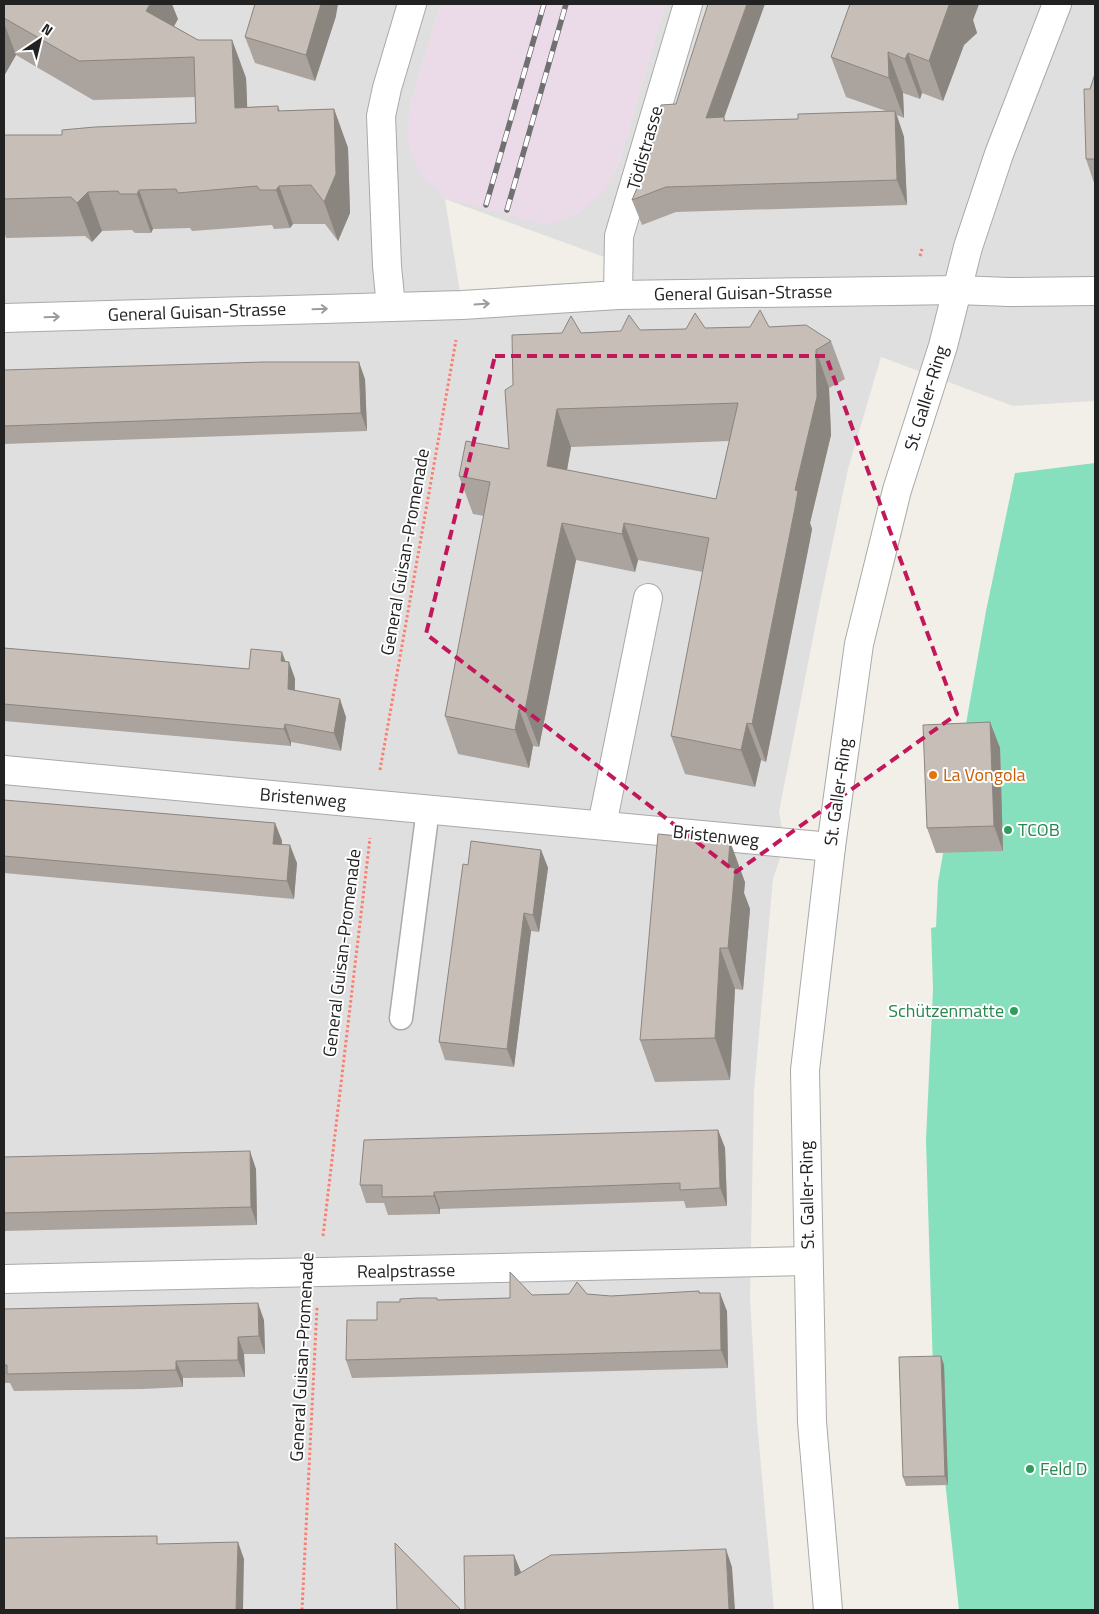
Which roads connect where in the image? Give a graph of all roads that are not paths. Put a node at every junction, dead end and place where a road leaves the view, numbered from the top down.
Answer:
1 (412, 4) edge
2 (688, 4) edge
3 (1057, 4) edge
4 (957, 290) junction
5 (1095, 290) edge
6 (618, 295) junction
7 (391, 307) junction
8 (4, 318) edge
9 (648, 598) dead end
10 (4, 770) edge
11 (428, 809) junction
12 (602, 825) junction
13 (830, 847) junction
14 (401, 1018) dead end
15 (808, 1261) junction
16 (4, 1279) edge
17 (828, 1610) edge

1 - 7 street
2 - 6 street, Tödistrasse
3 - 4 street, St. Galler-Ring
4 - 5 street, General Guisan-Strasse
4 - 6 street, General Guisan-Strasse
4 - 13 street, St. Galler-Ring
7 -> 6 street, General Guisan-Strasse
8 -> 7 street, General Guisan-Strasse
9 - 12 street
10 - 11 street, Bristenweg
11 - 12 street, Bristenweg
11 - 14 lane
12 - 13 street, Bristenweg
13 - 15 street, St. Galler-Ring
15 - 16 street, Realpstrasse
15 - 17 street, St. Galler-Ring

